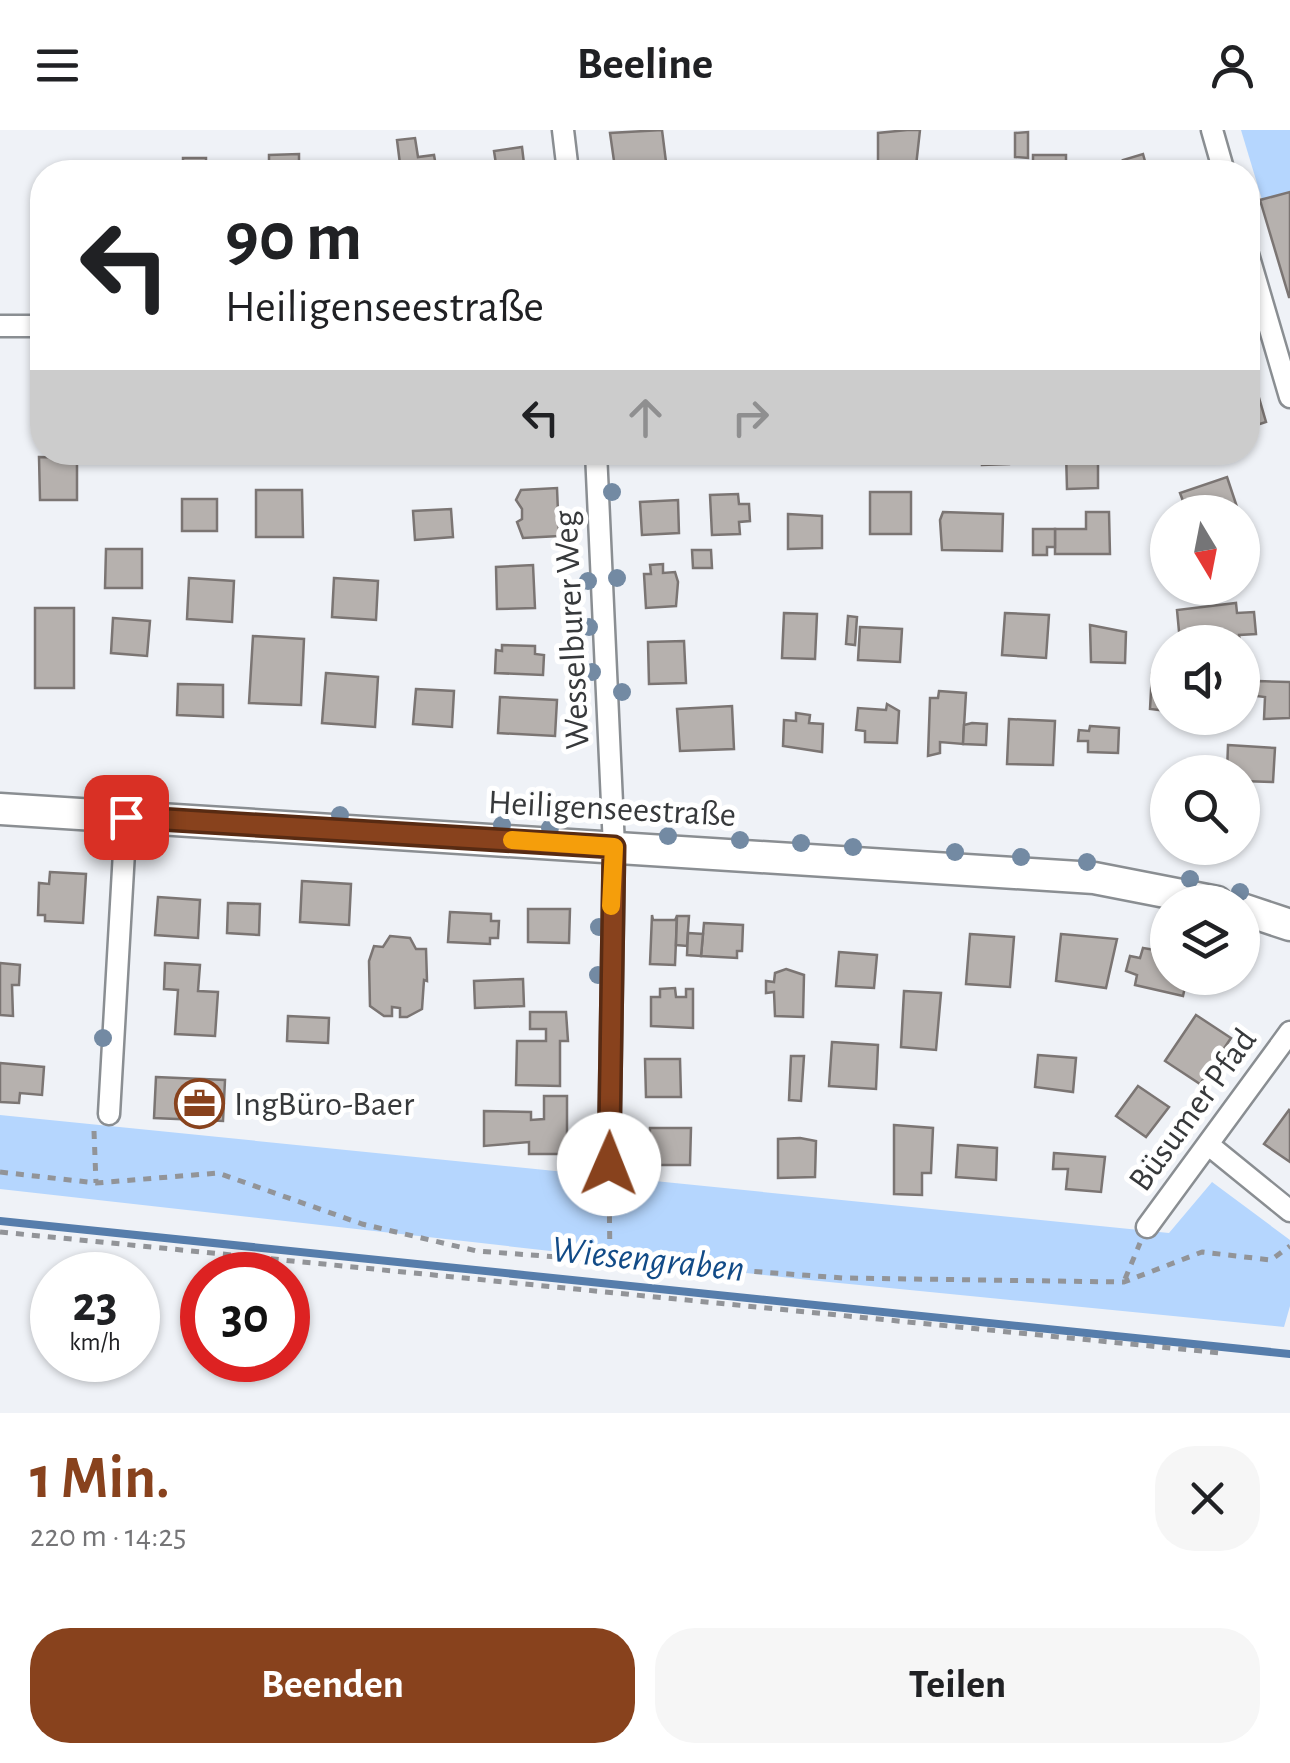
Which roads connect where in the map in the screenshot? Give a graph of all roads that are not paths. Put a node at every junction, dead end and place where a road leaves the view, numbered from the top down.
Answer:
1 (563, 130) edge
2 (1212, 130) edge
3 (567, 160) edge
4 (1221, 160) edge
5 (0, 326) edge
6 (30, 326) edge
7 (1260, 327) edge
8 (1290, 397) edge
9 (597, 465) edge
10 (0, 809) edge
11 (126, 817) junction
12 (614, 847) junction
13 (1150, 889) edge
14 (1260, 915) edge
15 (1290, 925) edge
16 (1290, 1032) edge
17 (109, 1114) road end
18 (1210, 1146) junction
19 (609, 1164) road end
20 (1290, 1211) edge
21 (1147, 1226) road end

1 - 3 street
2 - 4 street
5 - 6 street
7 - 8 street
9 - 12 street, Wesselburer Weg
10 - 11 main road, Heiligenseestraße
11 - 12 main road, Heiligenseestraße
11 - 17 street
12 - 13 main road, Heiligenseestraße
12 - 19 street, Wesselburer Weg
14 - 15 main road
16 - 18 street, Büsumer Pfad
18 - 20 street
18 - 21 street, Büsumer Pfad

